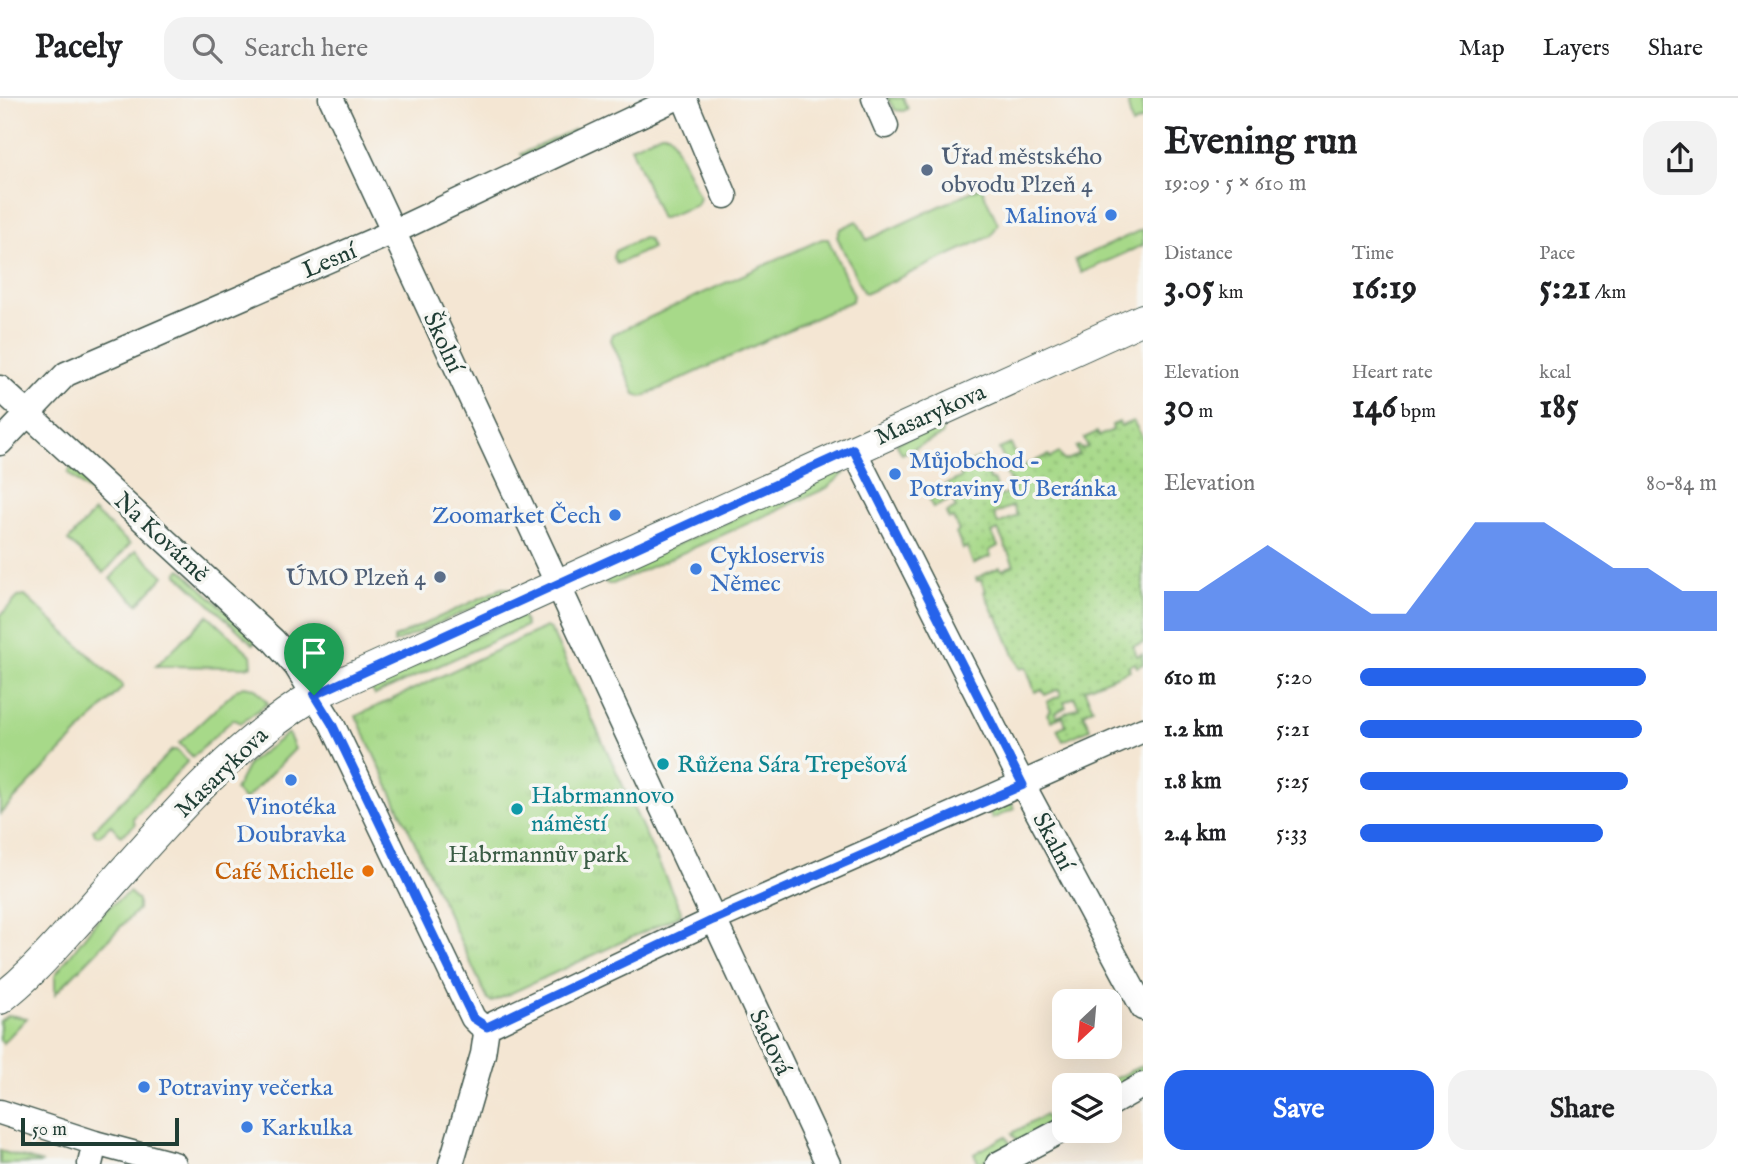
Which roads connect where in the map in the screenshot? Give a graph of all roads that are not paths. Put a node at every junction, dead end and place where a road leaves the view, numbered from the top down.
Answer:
1 (331, 98) edge
2 (676, 98) edge
3 (684, 98) edge
4 (874, 98) edge
5 (886, 126) dead end
6 (725, 196) dead end
7 (393, 232) junction
8 (1143, 319) edge
9 (0, 388) edge
10 (27, 412) junction
11 (0, 443) edge
12 (853, 449) junction
13 (556, 585) junction
14 (314, 695) junction
15 (1143, 730) edge
16 (1023, 785) junction
17 (713, 920) junction
18 (0, 999) edge
19 (1143, 1008) edge
20 (487, 1027) junction
21 (1143, 1085) edge
22 (1122, 1097) edge
23 (0, 1112) edge
24 (1052, 1135) edge
25 (93, 1153) edge
26 (174, 1164) edge
27 (451, 1164) edge
28 (828, 1164) edge
29 (998, 1164) edge

1 - 7 street, Školní
2 - 7 street, Lesní
3 - 6 street
4 - 5 street
7 - 10 street, Lesní
7 - 13 street, Školní
8 - 12 main road, Masarykova
9 - 10 street, Na Kovárně
10 - 11 street, Lesní
10 - 14 street, Na Kovárně
12 - 13 main road, Masarykova
12 - 16 street, Skalní
13 - 14 main road, Masarykova
13 - 17 street
14 - 18 main road, Masarykova
14 - 20 street
15 - 16 street
16 - 17 street
16 - 19 street, Skalní
17 - 20 street
17 - 28 street, Sadová
20 - 27 street
21 - 22 street
23 - 25 street
24 - 29 street
25 - 26 street

